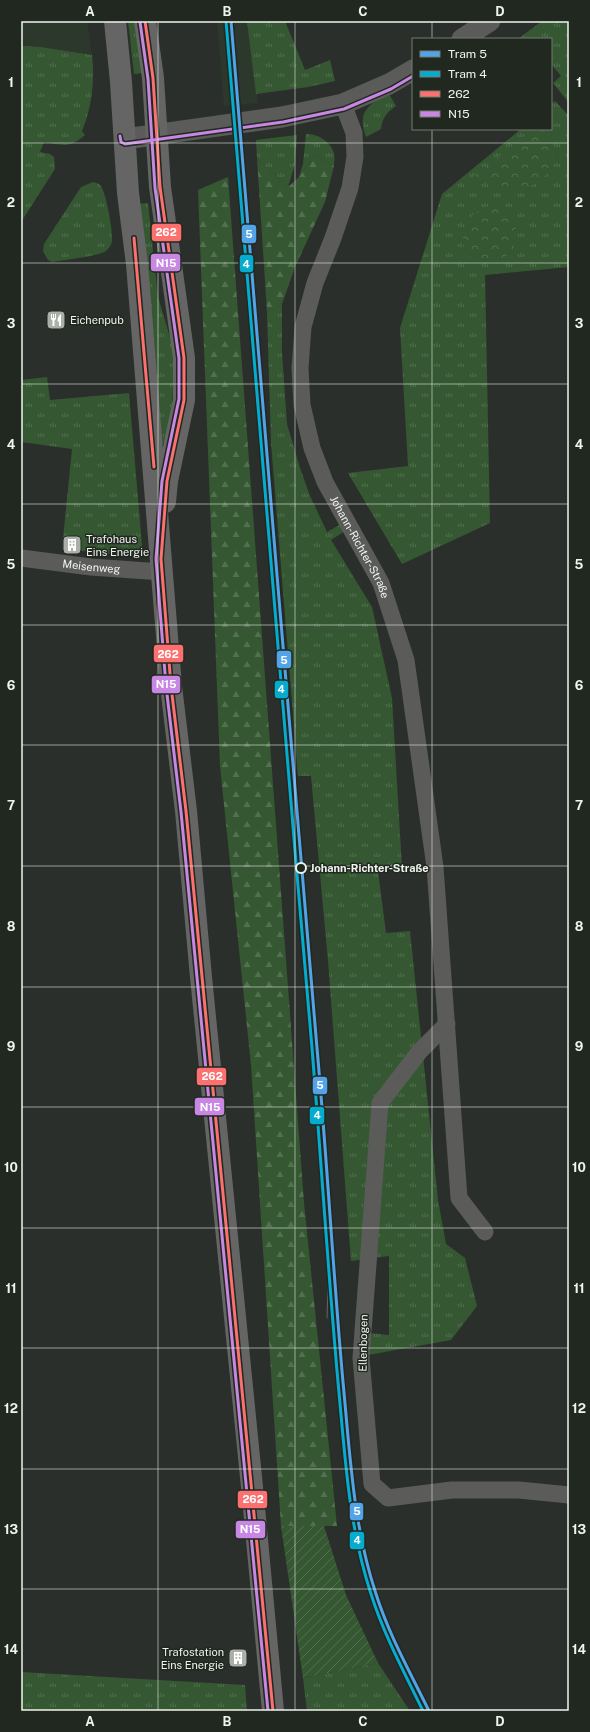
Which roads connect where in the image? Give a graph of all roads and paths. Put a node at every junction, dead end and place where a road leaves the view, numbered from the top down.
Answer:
1 (115, 21) edge
2 (145, 21) edge
3 (490, 21) edge
4 (464, 38) edge
5 (412, 71) edge
6 (344, 104) junction
7 (156, 134) junction
8 (125, 139) junction
9 (21, 558) edge
10 (161, 565) junction
11 (447, 1024) junction
12 (485, 1232) dead end
13 (569, 1495) edge
14 (273, 1711) edge

1 - 8 main road
2 - 7 main road
3 - 4 street
5 - 6 street
6 - 7 street
6 - 11 street, Johann-Richter-Straße
7 - 8 street
7 - 10 main road
8 - 10 main road
9 - 10 street, Meisenweg
10 - 14 main road
11 - 12 street, Johann-Richter-Straße
11 - 13 street, Ellenbogen

